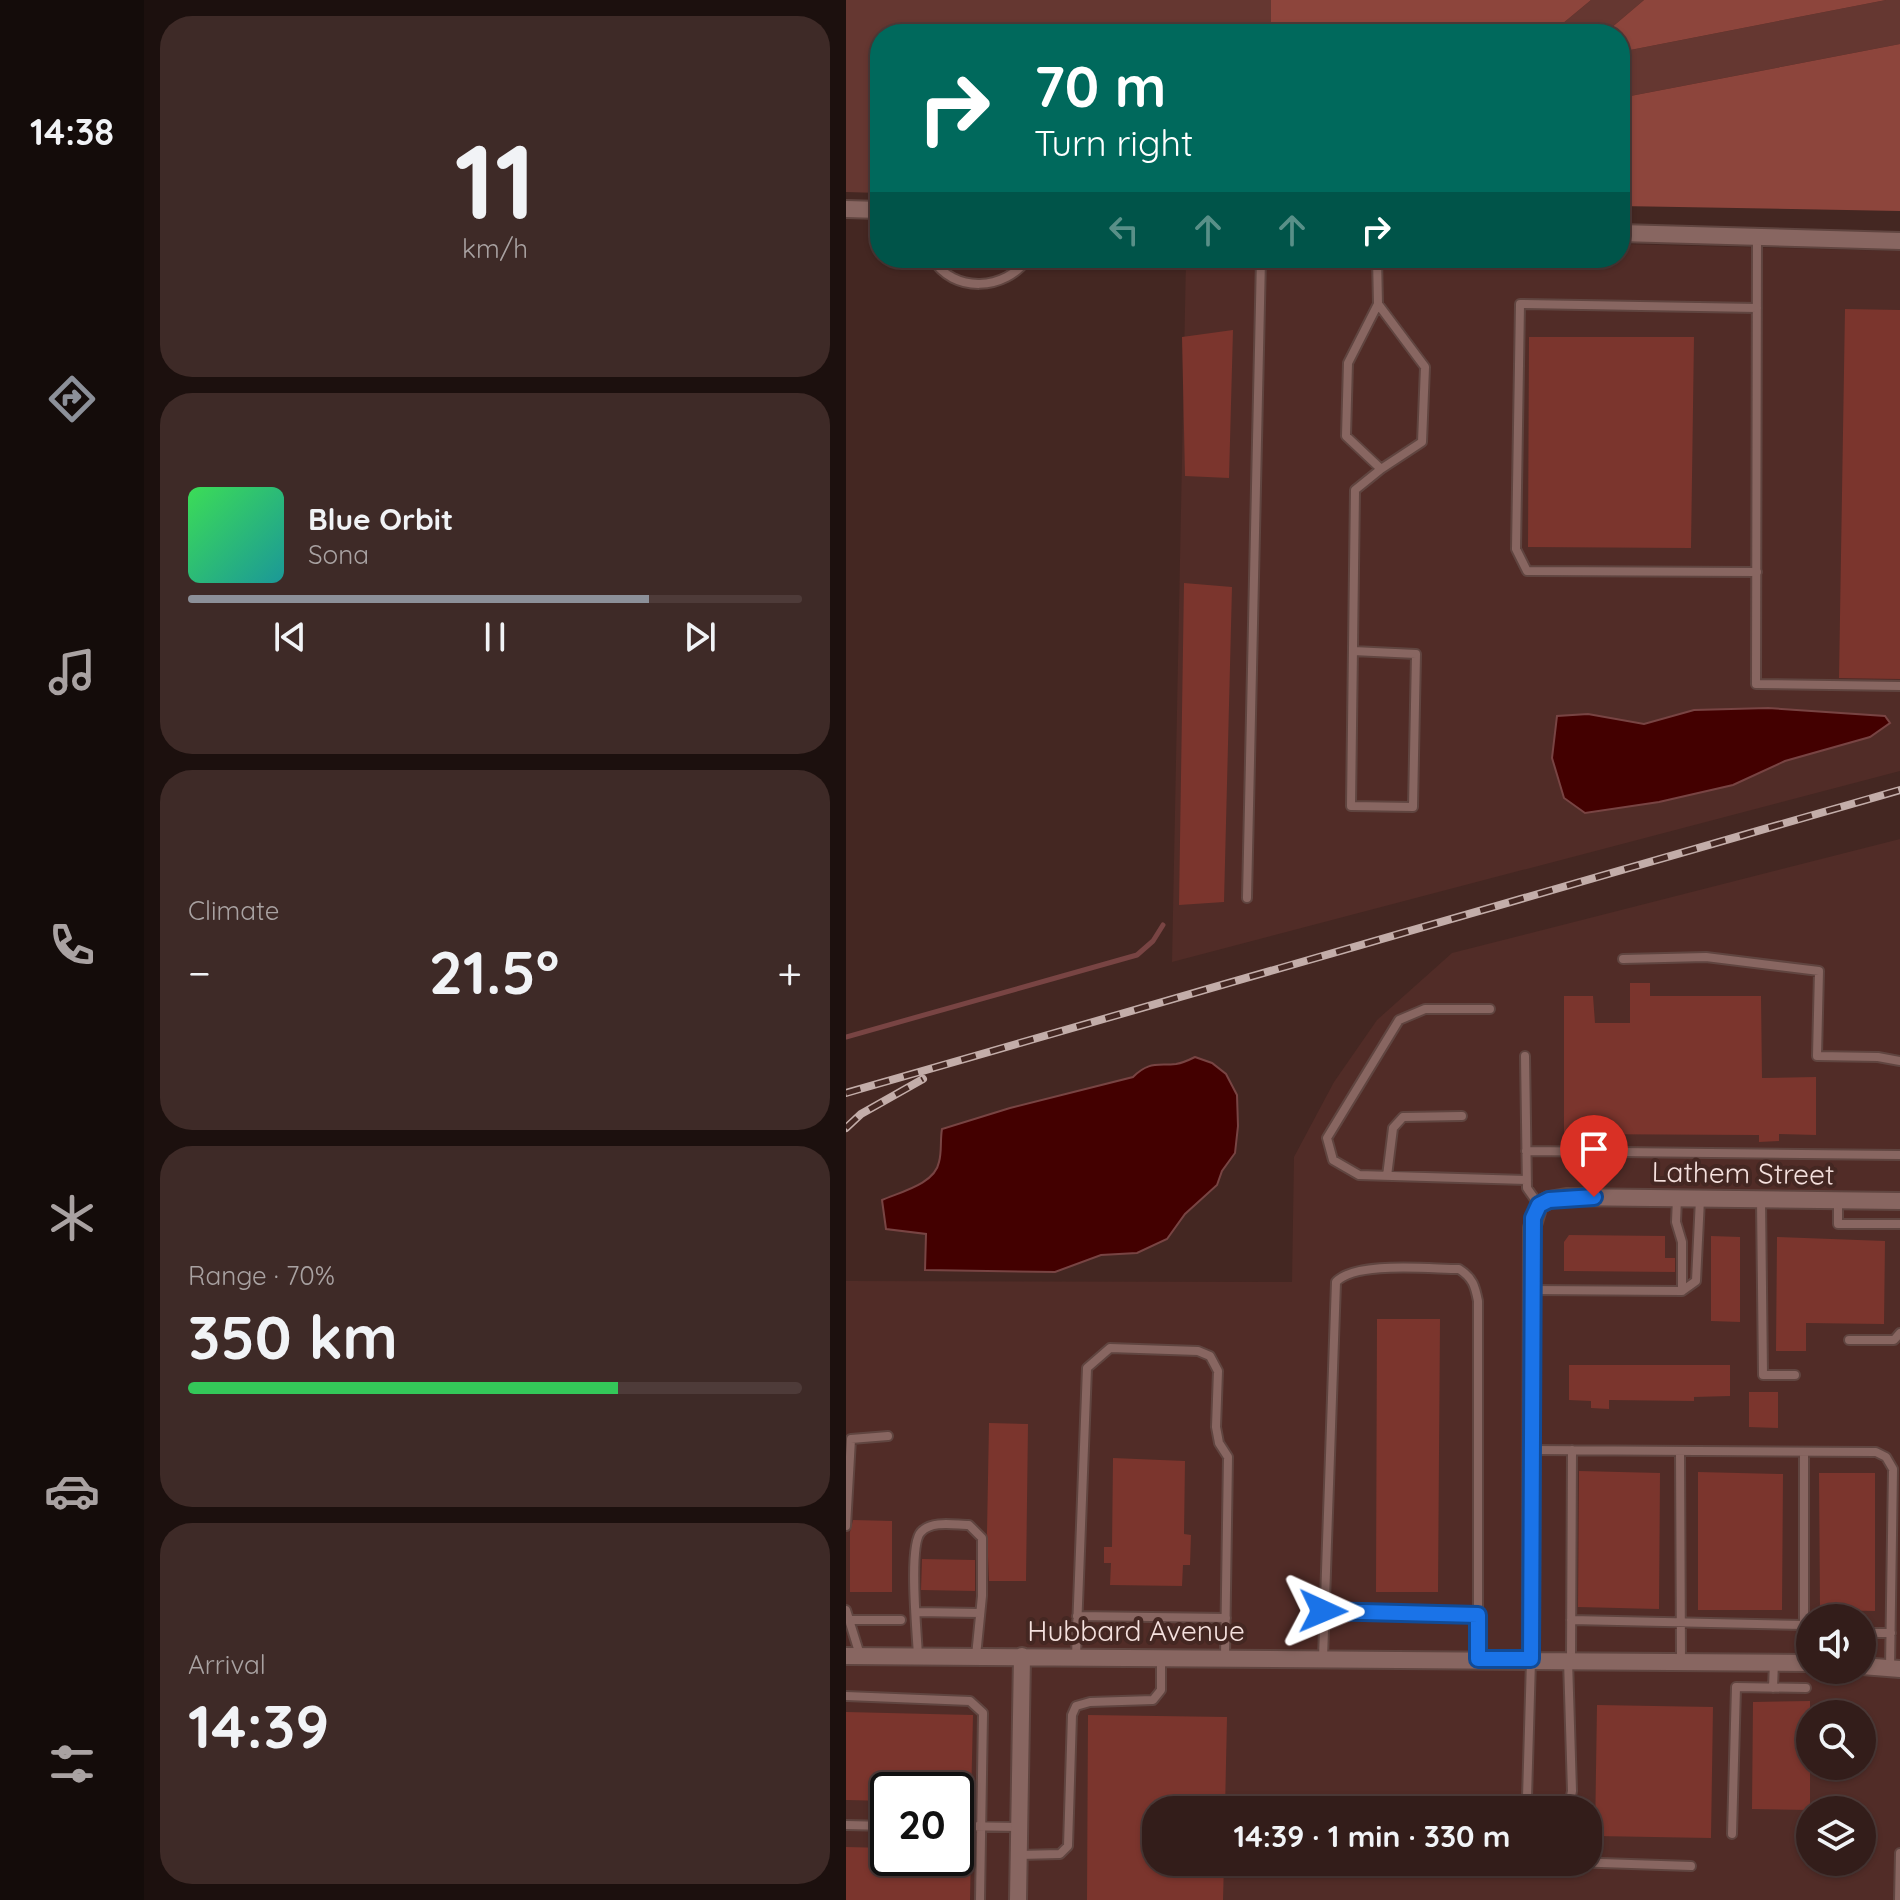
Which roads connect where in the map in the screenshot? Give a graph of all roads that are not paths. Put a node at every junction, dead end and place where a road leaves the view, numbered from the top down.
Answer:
1 (846, 209) edge
2 (870, 210) edge
3 (1630, 233) edge
4 (1757, 237) junction
5 (1900, 241) edge
6 (941, 268) edge
7 (1018, 268) edge
8 (1261, 268) edge
9 (1377, 268) edge
10 (1378, 304) junction
11 (1757, 308) junction
12 (1381, 469) junction
13 (1757, 572) junction
14 (1353, 651) junction
15 (1900, 686) edge
16 (1247, 898) dead end
17 (1623, 959) dead end
18 (1490, 1009) dead end
19 (1525, 1056) dead end
20 (1900, 1061) edge
21 (1462, 1116) dead end
22 (1526, 1151) junction
23 (1900, 1155) edge
24 (1387, 1176) junction
25 (1527, 1180) junction
26 (1677, 1198) junction
27 (1700, 1199) junction
28 (1761, 1199) junction
29 (1838, 1200) junction
30 (1900, 1201) edge
31 (1539, 1205) junction
32 (1900, 1224) edge
33 (1531, 1290) junction
34 (1682, 1291) junction
35 (1900, 1333) edge
36 (1849, 1340) dead end
37 (1795, 1375) dead end
38 (888, 1436) dead end
39 (1530, 1450) junction
40 (1572, 1450) junction
41 (1680, 1451) junction
42 (1804, 1453) junction
43 (846, 1526) edge
44 (1806, 1604) edge
45 (1323, 1611) junction
46 (916, 1612) junction
47 (980, 1613) junction
48 (847, 1615) edge
49 (1478, 1615) junction
50 (1077, 1616) junction
51 (1226, 1618) junction
52 (901, 1620) dead end
53 (1571, 1620) junction
54 (1681, 1622) junction
55 (1796, 1628) edge
56 (1876, 1633) edge
57 (1891, 1633) junction
58 (853, 1656) edge
59 (918, 1656) junction
60 (976, 1656) junction
61 (1022, 1656) junction
62 (1076, 1656) junction
63 (1161, 1657) junction
64 (1225, 1657) junction
65 (1323, 1658) junction
66 (1478, 1659) junction
67 (1531, 1659) junction
68 (1569, 1660) junction
69 (1681, 1661) junction
70 (1774, 1662) junction
71 (1796, 1662) edge
72 (1895, 1668) edge
73 (1773, 1688) junction
74 (1806, 1688) dead end
75 (846, 1696) edge
76 (1527, 1796) edge
77 (1571, 1796) edge
78 (846, 1825) edge
79 (870, 1826) edge
80 (974, 1827) edge
81 (981, 1827) junction
82 (1019, 1827) junction
83 (1732, 1834) dead end
84 (1900, 1853) edge
85 (1019, 1855) junction
86 (1602, 1863) edge
87 (1691, 1866) dead end
88 (980, 1900) edge
89 (1018, 1900) edge
90 (1899, 1900) edge

1 - 2 street
3 - 4 street
4 - 5 street
4 - 11 lane
6 - 7 lane
8 - 16 lane
9 - 10 lane
10 - 12 lane
10 - 12 lane
11 - 13 lane
11 - 13 lane
12 - 14 lane
13 - 15 lane
14 - 14 lane
17 - 20 lane
18 - 24 lane
19 - 22 lane
21 - 24 lane
22 - 23 lane
22 - 25 lane
24 - 25 lane
25 - 31 lane
26 - 27 street, Lathem Street
26 - 31 street, Lathem Street
26 - 34 lane
27 - 28 street, Lathem Street
27 - 34 lane
28 - 29 street, Lathem Street
28 - 37 lane
29 - 30 street, Lathem Street
29 - 32 lane
31 - 33 street
33 - 34 lane
33 - 39 street
35 - 36 lane
38 - 43 lane
39 - 40 lane
39 - 67 street
40 - 41 lane
40 - 53 lane
41 - 42 lane
41 - 54 lane
42 - 44 lane
42 - 57 lane
45 - 49 lane
45 - 49 lane
45 - 65 lane
46 - 47 lane
46 - 47 lane
46 - 59 lane
47 - 60 lane
48 - 52 lane
48 - 58 lane
49 - 66 lane
50 - 51 lane
50 - 51 lane
50 - 62 lane
51 - 64 lane
53 - 54 lane
53 - 68 lane
54 - 55 lane
54 - 69 lane
56 - 57 lane
57 - 72 lane
58 - 59 street, Hubbard Avenue
59 - 60 street, Hubbard Avenue
60 - 61 street, Hubbard Avenue
61 - 62 street, Hubbard Avenue
61 - 82 street
62 - 63 street, Hubbard Avenue
63 - 64 street, Hubbard Avenue
63 - 85 lane
64 - 65 street, Hubbard Avenue
65 - 66 street, Hubbard Avenue
66 - 67 street, Hubbard Avenue
67 - 68 street, Hubbard Avenue
67 - 76 lane
68 - 69 street, Hubbard Avenue
68 - 77 lane
69 - 70 street, Hubbard Avenue
70 - 71 street, Hubbard Avenue
70 - 73 lane
73 - 74 lane
73 - 83 lane
75 - 81 lane
78 - 79 lane
80 - 81 lane
81 - 82 lane
81 - 88 lane
82 - 85 street
84 - 90 lane
85 - 89 street
86 - 87 lane

